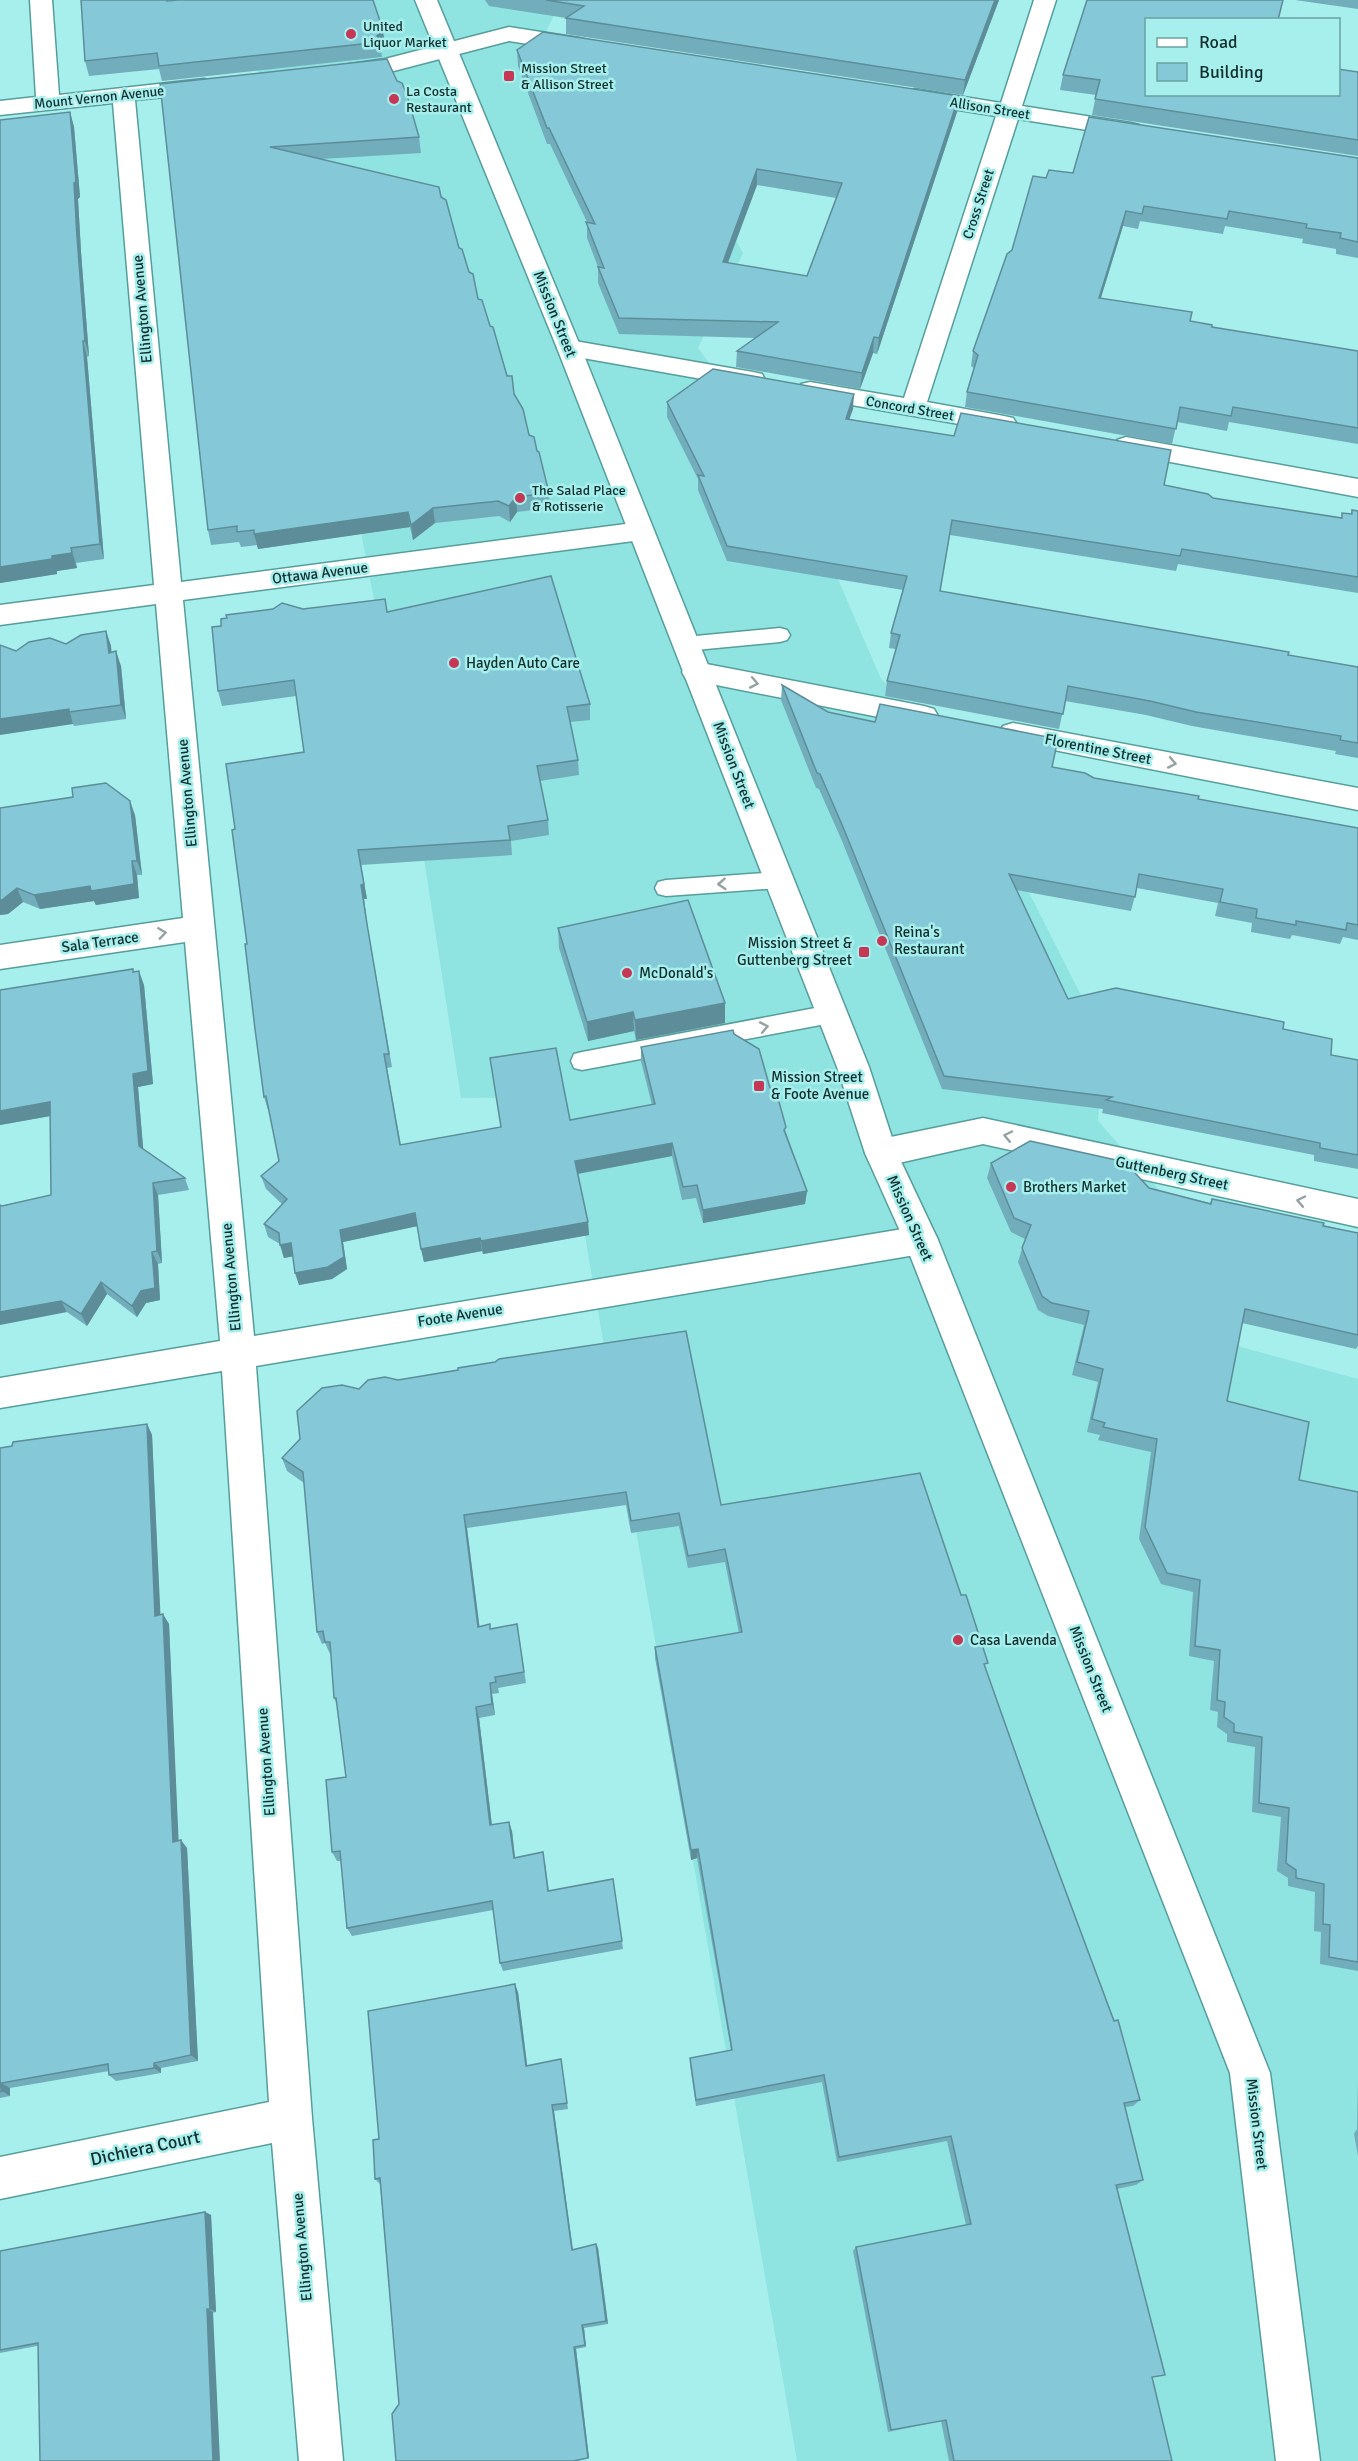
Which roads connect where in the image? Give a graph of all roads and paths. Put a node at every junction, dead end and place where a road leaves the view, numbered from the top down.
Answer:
1 (41, 0) edge
2 (426, 0) edge
3 (1045, 0) edge
4 (597, 48) edge
5 (446, 51) junction
6 (329, 72) edge
7 (226, 84) edge
8 (893, 93) edge
9 (123, 95) junction
10 (48, 103) junction
11 (0, 108) edge
12 (1008, 111) junction
13 (1148, 132) edge
14 (569, 348) junction
15 (913, 408) junction
16 (1030, 429) edge
17 (1101, 442) edge
18 (1358, 488) edge
19 (641, 531) junction
20 (168, 593) junction
21 (0, 615) edge
22 (780, 635) dead end
23 (686, 644) junction
24 (696, 672) junction
25 (950, 721) edge
26 (985, 728) edge
27 (1358, 799) edge
28 (778, 880) junction
29 (666, 888) dead end
30 (199, 928) junction
31 (0, 957) edge
32 (831, 1014) junction
33 (582, 1061) dead end
34 (881, 1153) junction
35 (1358, 1213) edge
36 (921, 1240) junction
37 (238, 1352) junction
38 (0, 1393) edge
39 (291, 2118) junction
40 (0, 2178) edge
41 (321, 2461) edge
42 (1298, 2461) edge

1 - 10 street
2 - 5 street, Mission Street
3 - 12 street, Cross Street
4 - 5 street
5 - 6 street
5 - 14 street, Mission Street
7 - 9 street, Mount Vernon Avenue
8 - 12 street, Allison Street
9 - 10 street, Mount Vernon Avenue
9 - 20 street, Ellington Avenue
10 - 11 street, Mount Vernon Avenue
12 - 13 street, Allison Street
12 - 15 street, Cross Street
14 - 15 street, Concord Street
14 - 19 street, Mission Street
15 - 16 street, Concord Street
17 - 18 street
19 - 20 street, Ottawa Avenue
19 - 23 street, Mission Street
20 - 21 street, Ottawa Avenue
20 - 30 street, Ellington Avenue
22 - 23 lane
23 - 24 street, Mission Street
24 -> 25 street
24 - 28 street, Mission Street
26 -> 27 street, Florentine Street
28 -> 29 lane
28 - 32 street, Mission Street
31 -> 30 street, Sala Terrace
30 - 37 street, Ellington Avenue
33 -> 32 lane
32 - 34 street, Mission Street
35 -> 34 street, Guttenberg Street
34 - 36 street, Mission Street
36 - 37 street, Foote Avenue
36 - 42 street, Mission Street
37 - 38 street, Foote Avenue
37 - 39 street, Ellington Avenue
39 - 40 street, Dichiera Court
39 - 41 street, Ellington Avenue

